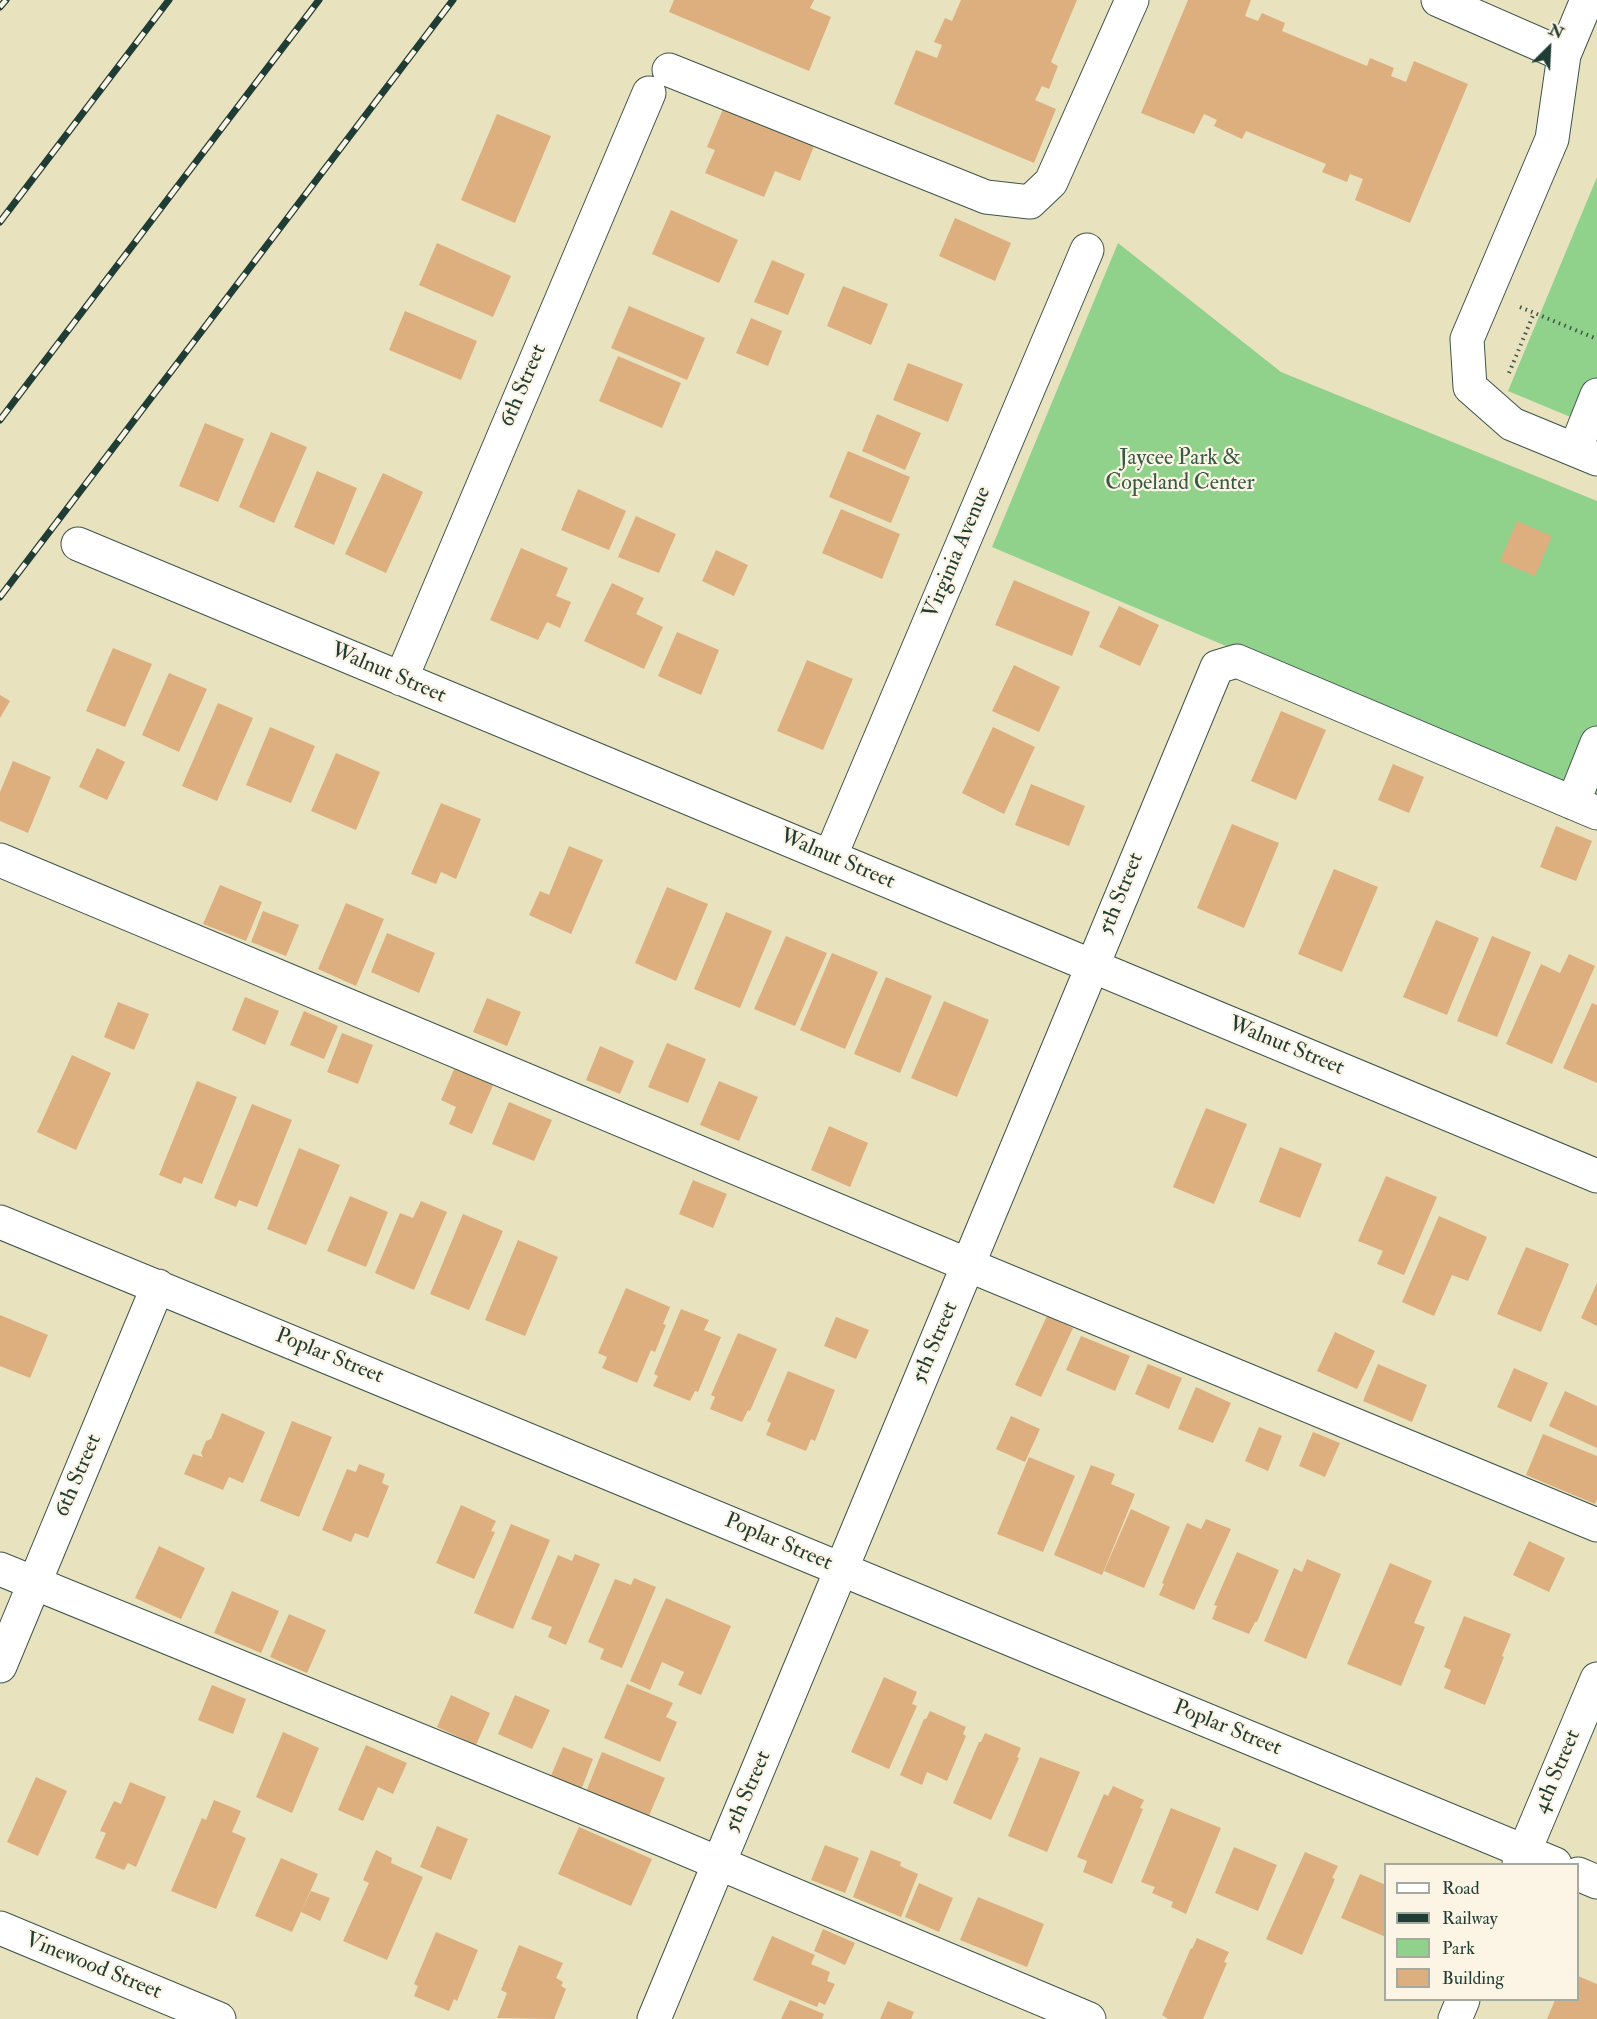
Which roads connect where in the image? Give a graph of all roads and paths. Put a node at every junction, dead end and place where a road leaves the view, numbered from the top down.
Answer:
1 (1132, 0) edge
2 (1438, 0) edge
3 (1587, 0) edge
4 (1564, 55) junction
5 (1087, 250) dead end
6 (1486, 293) junction
7 (1597, 339) edge
8 (1597, 395) edge
9 (1586, 454) edge
10 (78, 544) dead end
11 (401, 680) junction
12 (1597, 743) edge
13 (1585, 808) edge
14 (830, 857) junction
15 (0, 860) edge
16 (1092, 967) junction
17 (1597, 1176) edge
18 (0, 1222) edge
19 (968, 1265) junction
20 (158, 1286) junction
21 (1597, 1525) edge
22 (0, 1569) edge
23 (842, 1569) junction
24 (35, 1582) junction
25 (0, 1666) edge
26 (1597, 1679) edge
27 (1522, 1858) edge
28 (719, 1863) junction
29 (1550, 1863) edge
30 (1579, 1874) edge
31 (1597, 1882) edge
32 (0, 1928) edge
33 (1463, 2001) edge
34 (219, 2019) edge
35 (654, 2019) edge
36 (1089, 2019) edge
37 (1455, 2019) edge

1 - 11 street, 6th Street
2 - 4 street
3 - 4 street
4 - 6 street
5 - 14 street, Virginia Avenue
6 - 7 path
6 - 9 street
8 - 9 street
10 - 11 street, Walnut Street
11 - 14 street, Walnut Street
12 - 13 street
13 - 16 street, 5th Street
14 - 16 street, Walnut Street
15 - 19 street
16 - 17 street, Walnut Street
16 - 19 street, 5th Street
18 - 20 street, Poplar Street
19 - 21 street
19 - 23 street, 5th Street
20 - 23 street, Poplar Street
20 - 24 street, 6th Street
22 - 24 street
23 - 27 street, Poplar Street
23 - 28 street, 5th Street
24 - 25 street, 6th Street
24 - 28 street
26 - 27 street, 4th Street
27 - 29 street, Poplar Street
28 - 35 street, 5th Street
28 - 36 street
30 - 31 street
32 - 34 street, Vinewood Street
33 - 37 street

